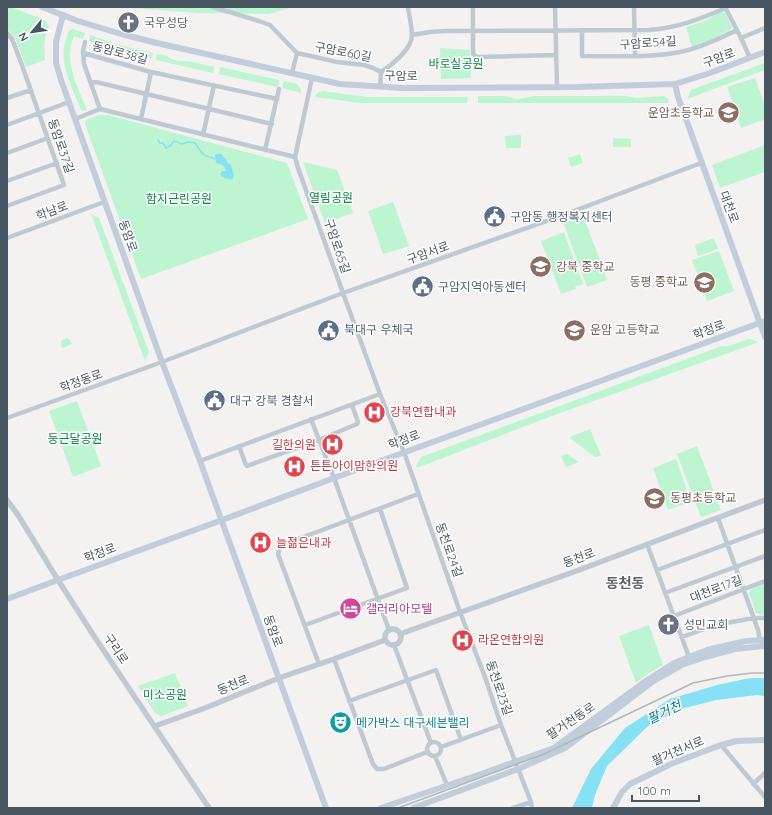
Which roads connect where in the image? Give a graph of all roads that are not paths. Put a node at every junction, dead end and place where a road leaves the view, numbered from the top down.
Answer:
1 (42, 7) edge
2 (213, 7) edge
3 (408, 7) edge
4 (473, 7) edge
5 (555, 7) edge
6 (634, 7) edge
7 (725, 8) edge
8 (63, 15) junction
9 (765, 28) edge
10 (474, 30) junction
11 (556, 30) junction
12 (582, 30) junction
13 (634, 30) junction
14 (737, 30) junction
15 (8, 34) edge
16 (412, 35) junction
17 (741, 38) junction
18 (85, 42) dead end
19 (765, 52) edge
20 (83, 53) junction
21 (297, 53) junction
22 (556, 56) junction
23 (635, 56) junction
24 (750, 58) junction
25 (151, 72) junction
26 (381, 72) junction
27 (292, 73) junction
28 (312, 78) junction
29 (91, 83) junction
30 (675, 84) junction
31 (214, 85) junction
32 (380, 87) junction
33 (557, 87) junction
34 (279, 89) dead end
35 (31, 90) junction
36 (146, 94) junction
37 (7, 98) edge
38 (277, 99) junction
39 (69, 102) junction
40 (209, 108) junction
41 (100, 109) junction
42 (40, 114) junction
43 (75, 118) junction
44 (141, 119) junction
45 (272, 124) junction
46 (7, 125) edge
47 (203, 135) junction
48 (48, 138) junction
49 (265, 150) junction
50 (7, 153) edge
51 (295, 157) junction
52 (57, 163) junction
53 (701, 163) junction
54 (7, 181) edge
55 (104, 202) junction
56 (7, 206) edge
57 (7, 238) edge
58 (343, 294) junction
59 (762, 322) edge
60 (765, 336) edge
61 (162, 362) junction
62 (380, 394) junction
63 (352, 405) junction
64 (7, 418) edge
65 (311, 419) junction
66 (319, 440) junction
67 (239, 446) junction
68 (404, 452) junction
69 (200, 461) junction
70 (334, 478) junction
71 (418, 494) junction
72 (7, 500) edge
73 (765, 500) edge
74 (380, 508) junction
75 (718, 518) junction
76 (222, 520) junction
77 (349, 520) junction
78 (765, 530) edge
79 (647, 544) junction
80 (727, 544) junction
81 (765, 556) edge
82 (735, 567) junction
83 (657, 570) junction
84 (58, 580) junction
85 (765, 581) edge
86 (743, 589) junction
87 (665, 593) junction
88 (7, 599) edge
89 (377, 599) junction
90 (460, 612) junction
91 (674, 616) junction
92 (754, 618) junction
93 (765, 618) edge
94 (305, 625) junction
95 (389, 630) junction
96 (400, 634) junction
97 (682, 637) junction
98 (385, 640) junction
99 (763, 640) edge
100 (394, 645) junction
101 (765, 646) edge
102 (689, 657) junction
103 (334, 659) junction
104 (319, 664) junction
105 (279, 678) junction
106 (408, 680) junction
107 (350, 701) junction
108 (501, 725) junction
109 (155, 726) junction
110 (461, 740) junction
111 (765, 740) edge
112 (431, 743) junction
113 (721, 745) junction
114 (441, 747) junction
115 (427, 752) junction
116 (435, 756) junction
117 (515, 762) junction
118 (518, 769) junction
119 (765, 773) edge
120 (753, 784) junction
121 (447, 785) junction
122 (765, 797) edge
123 (531, 802) junction
124 (209, 808) edge
125 (326, 808) edge
126 (381, 808) edge
127 (413, 808) edge
128 (513, 808) edge
129 (532, 808) edge
130 (613, 808) edge

1 - 8 main road, 구암로
2 - 21 street, 구암로60길
3 - 16 street
4 - 10 street
5 - 11 street
6 - 13 street
7 - 13 street, 구암로54길
7 - 14 street, 구암로54길
8 - 27 main road, 구암로
8 - 39 main road, 동암로
9 - 17 street
10 - 11 street
10 - 16 street
10 - 22 street
11 - 12 street
11 - 22 street
12 - 13 street
12 - 23 street, 구암로54길
13 - 23 street
14 - 17 street, 구암로54길
14 - 23 street, 구암로54길
15 - 35 street, 동암로37길
16 - 26 street, 구암로60길
17 - 24 street, 구암로54길
18 - 20 street, 동암로38길
19 - 24 main road, 구암로
20 - 25 street, 동암로38길
20 - 29 street, 동암로38길
21 - 26 street, 구암로60길
21 - 27 street, 구암로60길
22 - 33 street
24 - 30 main road, 구암로
25 - 31 street, 동암로38길
25 - 36 street, 동암로38길
26 - 32 street
27 - 28 main road, 구암로
28 - 32 main road, 구암로
28 - 51 street, 구암로65길
29 - 36 street
29 - 41 street, 동암로38길
30 - 33 main road, 구암로
30 - 53 main road, 대천로
31 - 38 street, 동암로38길
31 - 40 street
32 - 33 main road, 구암로
34 - 38 street
35 - 37 street
35 - 42 street, 동암로37길
36 - 40 street
36 - 44 street, 동암로38길
38 - 45 street
39 - 42 street, 동암로37길
39 - 43 main road, 동암로
40 - 45 street
40 - 47 street
41 - 43 street
41 - 44 street
42 - 46 street, 동암로37길
42 - 48 street, 동암로37길
43 - 55 main road, 동암로
44 - 47 street
45 - 49 street
47 - 49 street
48 - 50 street
48 - 52 street, 동암로37길
49 - 51 street
51 - 58 street, 구암로65길
52 - 54 street
52 - 56 street, 동암로37길
53 - 58 street, 구암서로
53 - 59 main road, 대천로
55 - 57 street, 학남로
55 - 61 main road, 동암로
58 - 61 street, 구암서로
58 - 62 street, 구암로65길
59 - 60 main road, 대천로
59 - 68 main road, 학정로
61 - 64 street, 학정동로
61 - 69 main road, 동암로
62 - 63 street
62 - 68 street, 구암로65길
63 - 65 street
63 - 66 street
65 - 66 street
65 - 67 street
66 - 67 street
66 - 70 street
67 - 69 street
68 - 70 main road, 학정로
68 - 71 street, 동천로24길
69 - 76 main road, 동암로
70 - 76 main road, 학정로
70 - 77 street
71 - 74 street
71 - 90 street, 동천로24길
72 - 84 street, 구리로
73 - 75 street, 동천로
74 - 77 street
74 - 89 street
75 - 79 street, 동천로
75 - 80 street
76 - 84 main road, 학정로
76 - 105 main road, 동암로
77 - 89 street
77 - 94 street
78 - 80 street
79 - 83 street
79 - 90 street, 동천로
80 - 82 street
80 - 83 street
81 - 82 street
82 - 86 street
82 - 87 street
83 - 87 street
84 - 88 main road, 학정로
84 - 109 street, 구리로
85 - 86 street, 대천로17길
86 - 91 street, 대천로17길
86 - 92 street
87 - 91 street
89 - 94 street
89 - 95 street
90 - 96 street, 동천로
90 - 108 street, 동천로23길
91 - 97 street
92 - 93 street
92 - 97 street
92 - 99 street
94 - 104 street
95 - 96 street
95 - 98 street
96 - 100 street
97 - 102 street
98 - 100 street
98 - 103 street, 동천로
99 - 102 main road, 팔거천동로
100 - 106 street
101 - 118 main road, 팔거천동로
102 - 117 main road, 팔거천동로
103 - 104 street, 동천로
103 - 107 street
104 - 105 street, 동천로
105 - 109 street, 동천로
105 - 125 main road, 동암로
106 - 107 street
106 - 110 street
106 - 112 street
107 - 115 street
108 - 110 street, 동천로23길
108 - 117 street, 동천로23길
109 - 124 street, 구리로
110 - 114 street, 동천로23길
111 - 113 main road, 팔거천서로
112 - 114 street
112 - 115 street
113 - 120 street
113 - 130 main road, 팔거천서로
114 - 116 street
115 - 116 street
116 - 121 street
117 - 118 street, 동천로23길
117 - 121 main road, 팔거천동로
118 - 123 street, 동천로23길
118 - 127 main road, 팔거천동로
119 - 120 street
120 - 122 street
121 - 126 main road, 팔거천동로
123 - 128 street
123 - 129 street, 동천로23길

